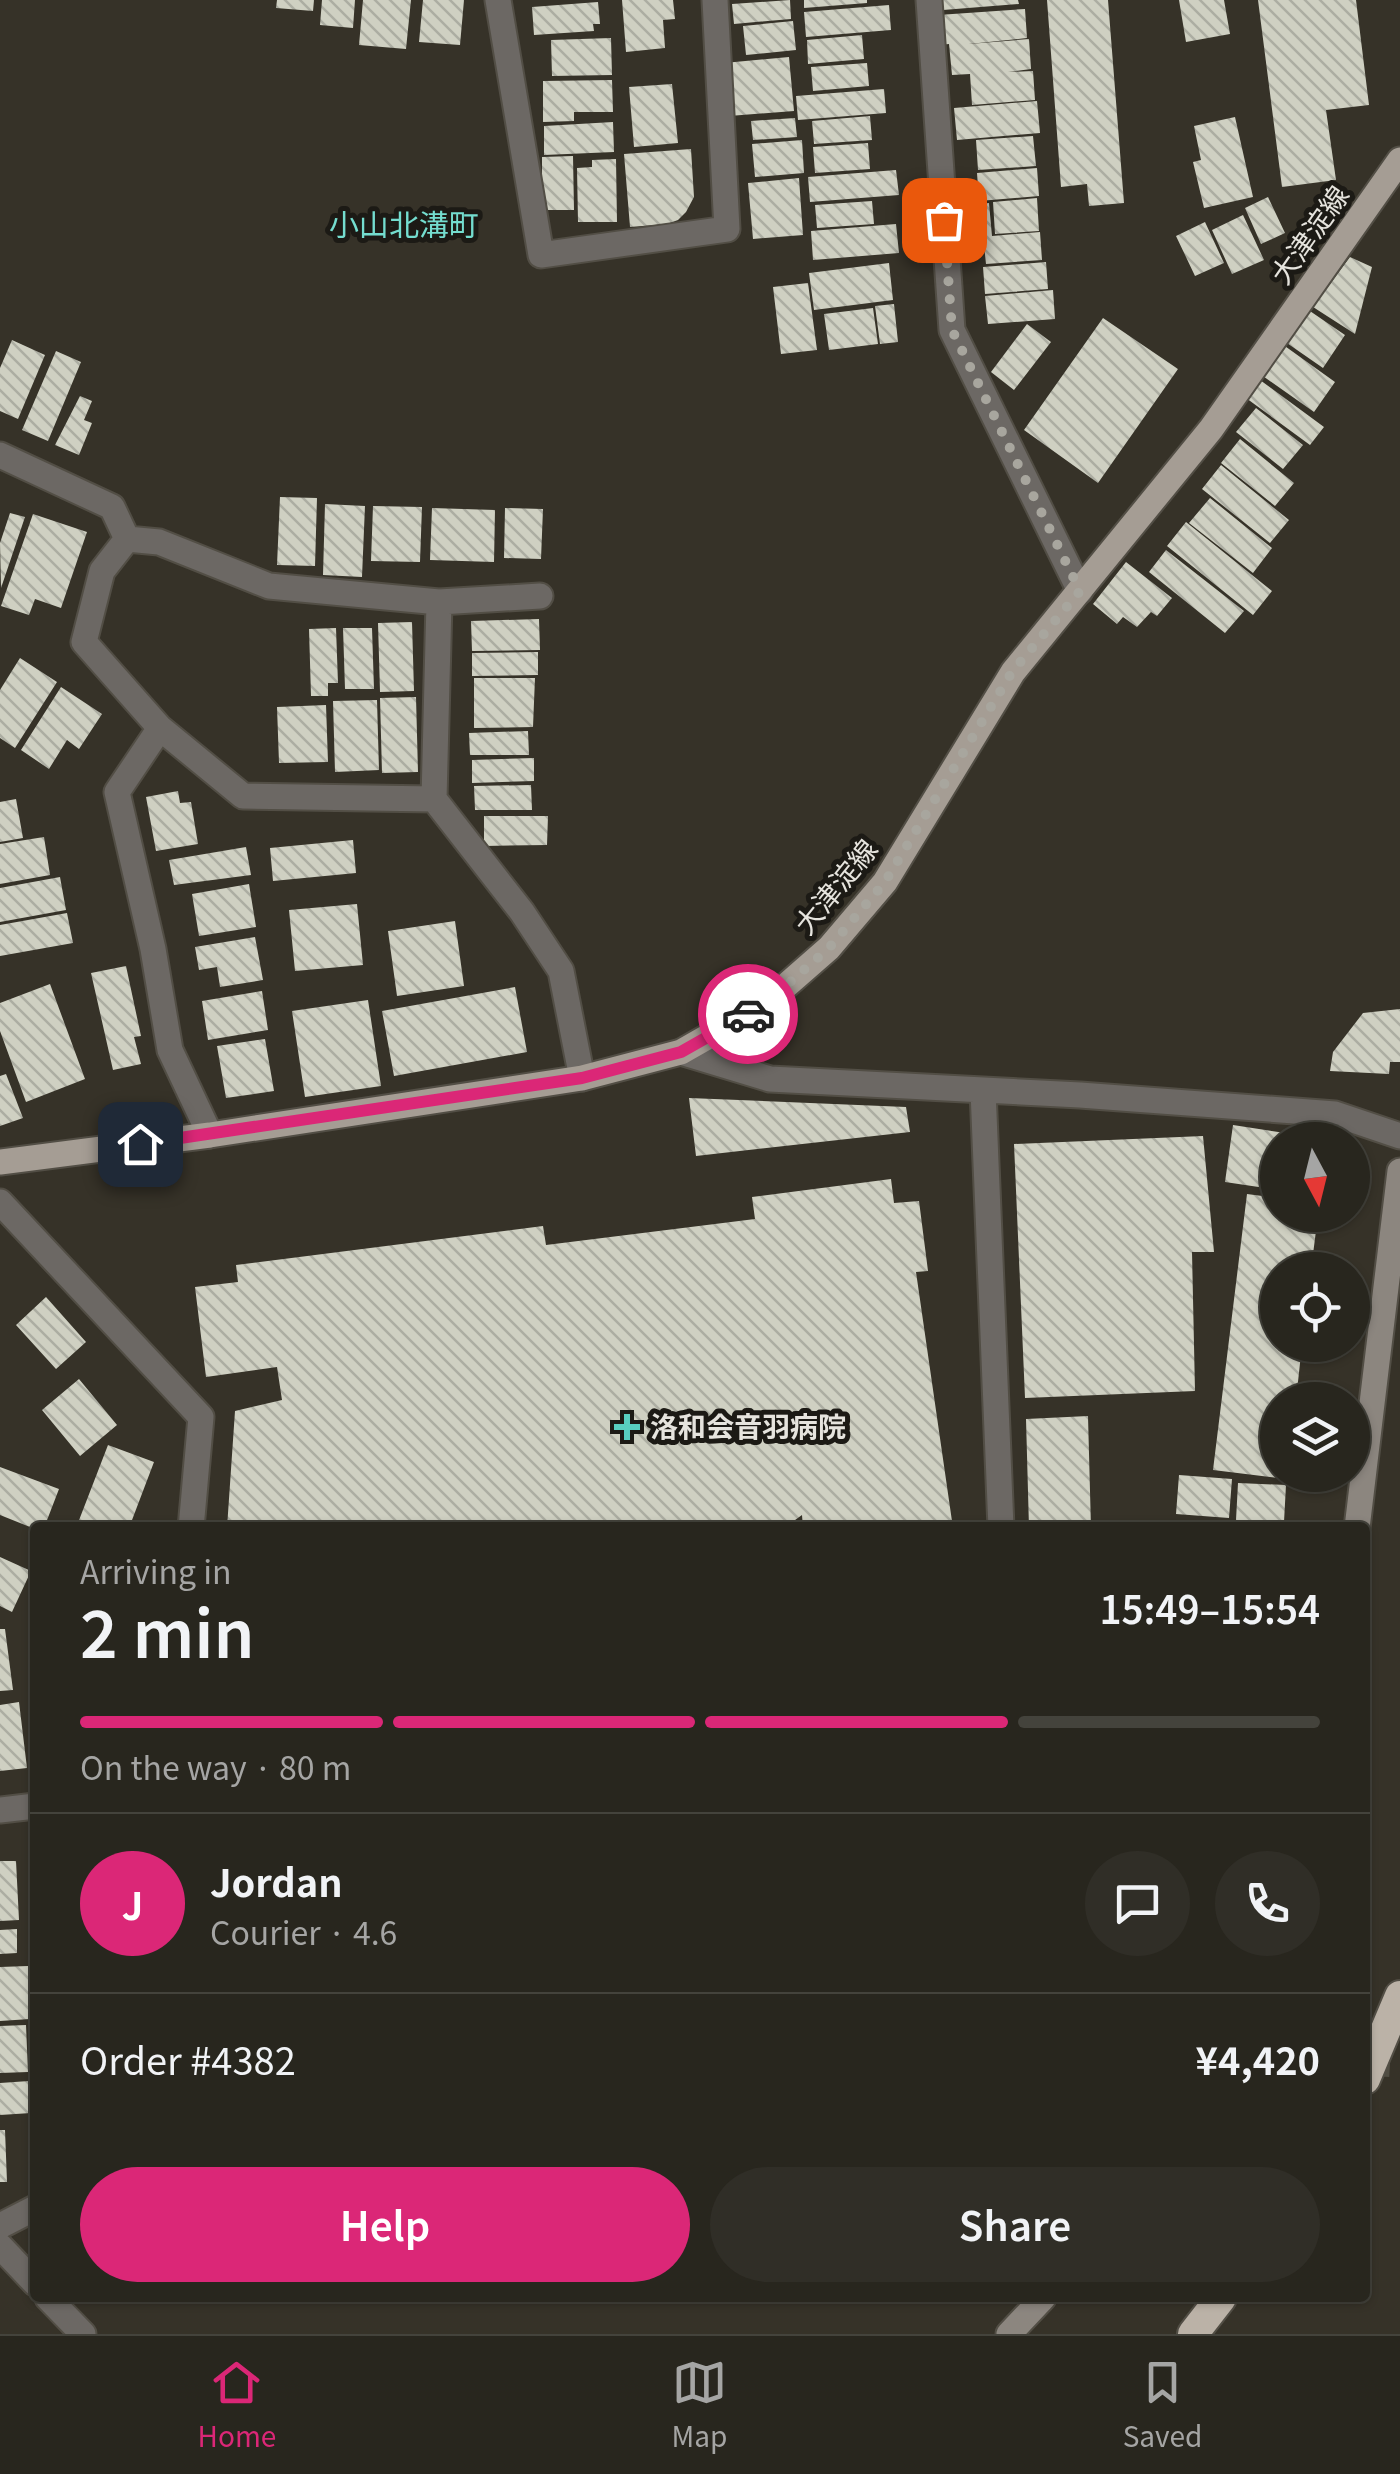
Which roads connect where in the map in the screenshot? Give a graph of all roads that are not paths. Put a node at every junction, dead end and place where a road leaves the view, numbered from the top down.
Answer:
1 (498, 0) edge
2 (715, 0) edge
3 (929, 0) edge
4 (1398, 166) edge
5 (0, 455) edge
6 (127, 539) junction
7 (1080, 591) junction
8 (540, 596) dead end
9 (439, 602) junction
10 (160, 728) junction
11 (434, 799) junction
12 (681, 1052) junction
13 (582, 1078) junction
14 (983, 1090) junction
15 (210, 1135) junction
16 (1400, 1136) edge
17 (0, 1162) edge
18 (1400, 1171) edge
19 (0, 1202) edge
20 (193, 1522) edge
21 (1001, 1522) edge
22 (1357, 1522) edge
23 (30, 1807) edge
24 (0, 1810) edge
25 (1400, 1996) edge
26 (1370, 2067) edge
27 (30, 2211) edge
28 (0, 2226) edge
29 (0, 2246) edge
30 (30, 2278) edge
31 (52, 2302) edge
32 (1039, 2302) edge
33 (1219, 2302) edge
34 (83, 2334) edge
35 (1009, 2334) edge
36 (1193, 2334) edge

1 - 2 street
3 - 7 street
4 - 7 main road, 大津淀線
5 - 6 street
6 - 9 street
6 - 10 street
7 - 12 main road, 大津淀線
8 - 9 street
9 - 11 street
10 - 11 street
10 - 15 street
11 - 13 street
12 - 13 main road, 大津淀線
12 - 14 street
13 - 15 main road, 大津淀線
14 - 16 street
14 - 21 street
15 - 17 main road, 大津淀線
18 - 22 street
19 - 20 street
23 - 24 street
25 - 26 highway
27 - 28 street
29 - 30 street
31 - 34 street
32 - 35 street
33 - 36 highway

